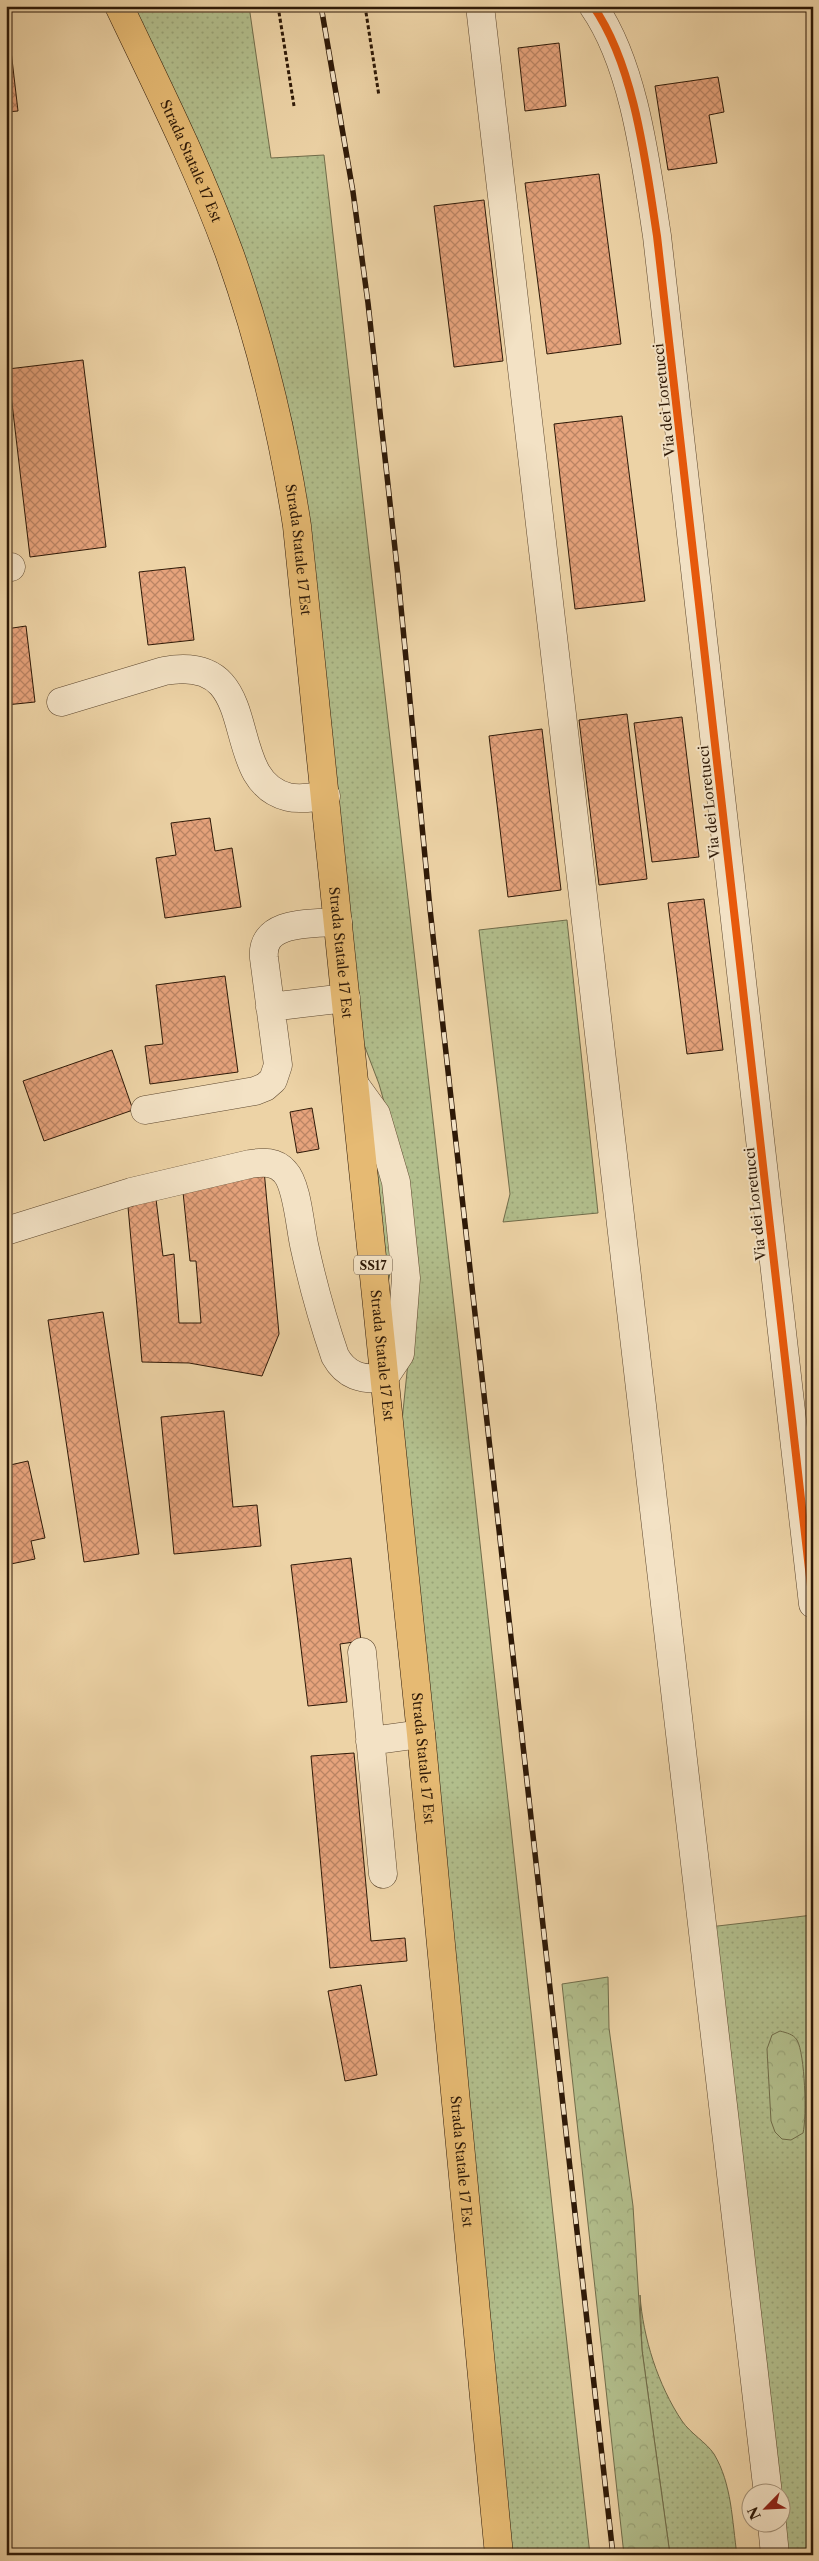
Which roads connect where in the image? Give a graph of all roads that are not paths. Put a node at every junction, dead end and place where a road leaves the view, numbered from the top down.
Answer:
1 (119, 6) edge
2 (480, 6) edge
3 (593, 6) edge
4 (61, 702) dead end
5 (326, 796) junction
6 (338, 922) junction
7 (346, 998) junction
8 (270, 1007) junction
9 (145, 1110) dead end
10 (6, 1231) edge
11 (384, 1378) junction
12 (813, 1604) edge
13 (362, 1652) dead end
14 (421, 1734) junction
15 (370, 1741) junction
16 (383, 1874) dead end
17 (767, 2484) edge
18 (773, 2534) edge
19 (499, 2555) edge
20 (775, 2555) edge

1 - 5 main road, Strada Statale 17 Est / SS17
2 - 17 street
3 - 12 street, Via dei Loretucci
4 - 5 street
5 - 6 main road, Strada Statale 17 Est / SS17
6 - 7 main road, Strada Statale 17 Est / SS17
6 - 8 street
7 - 8 street
7 - 11 main road, Strada Statale 17 Est / SS17
8 - 9 street
10 - 11 street
11 - 14 main road, Strada Statale 17 Est / SS17
13 - 15 street
14 - 15 street
14 - 19 main road, Strada Statale 17 Est / SS17
15 - 16 street
18 - 20 street

